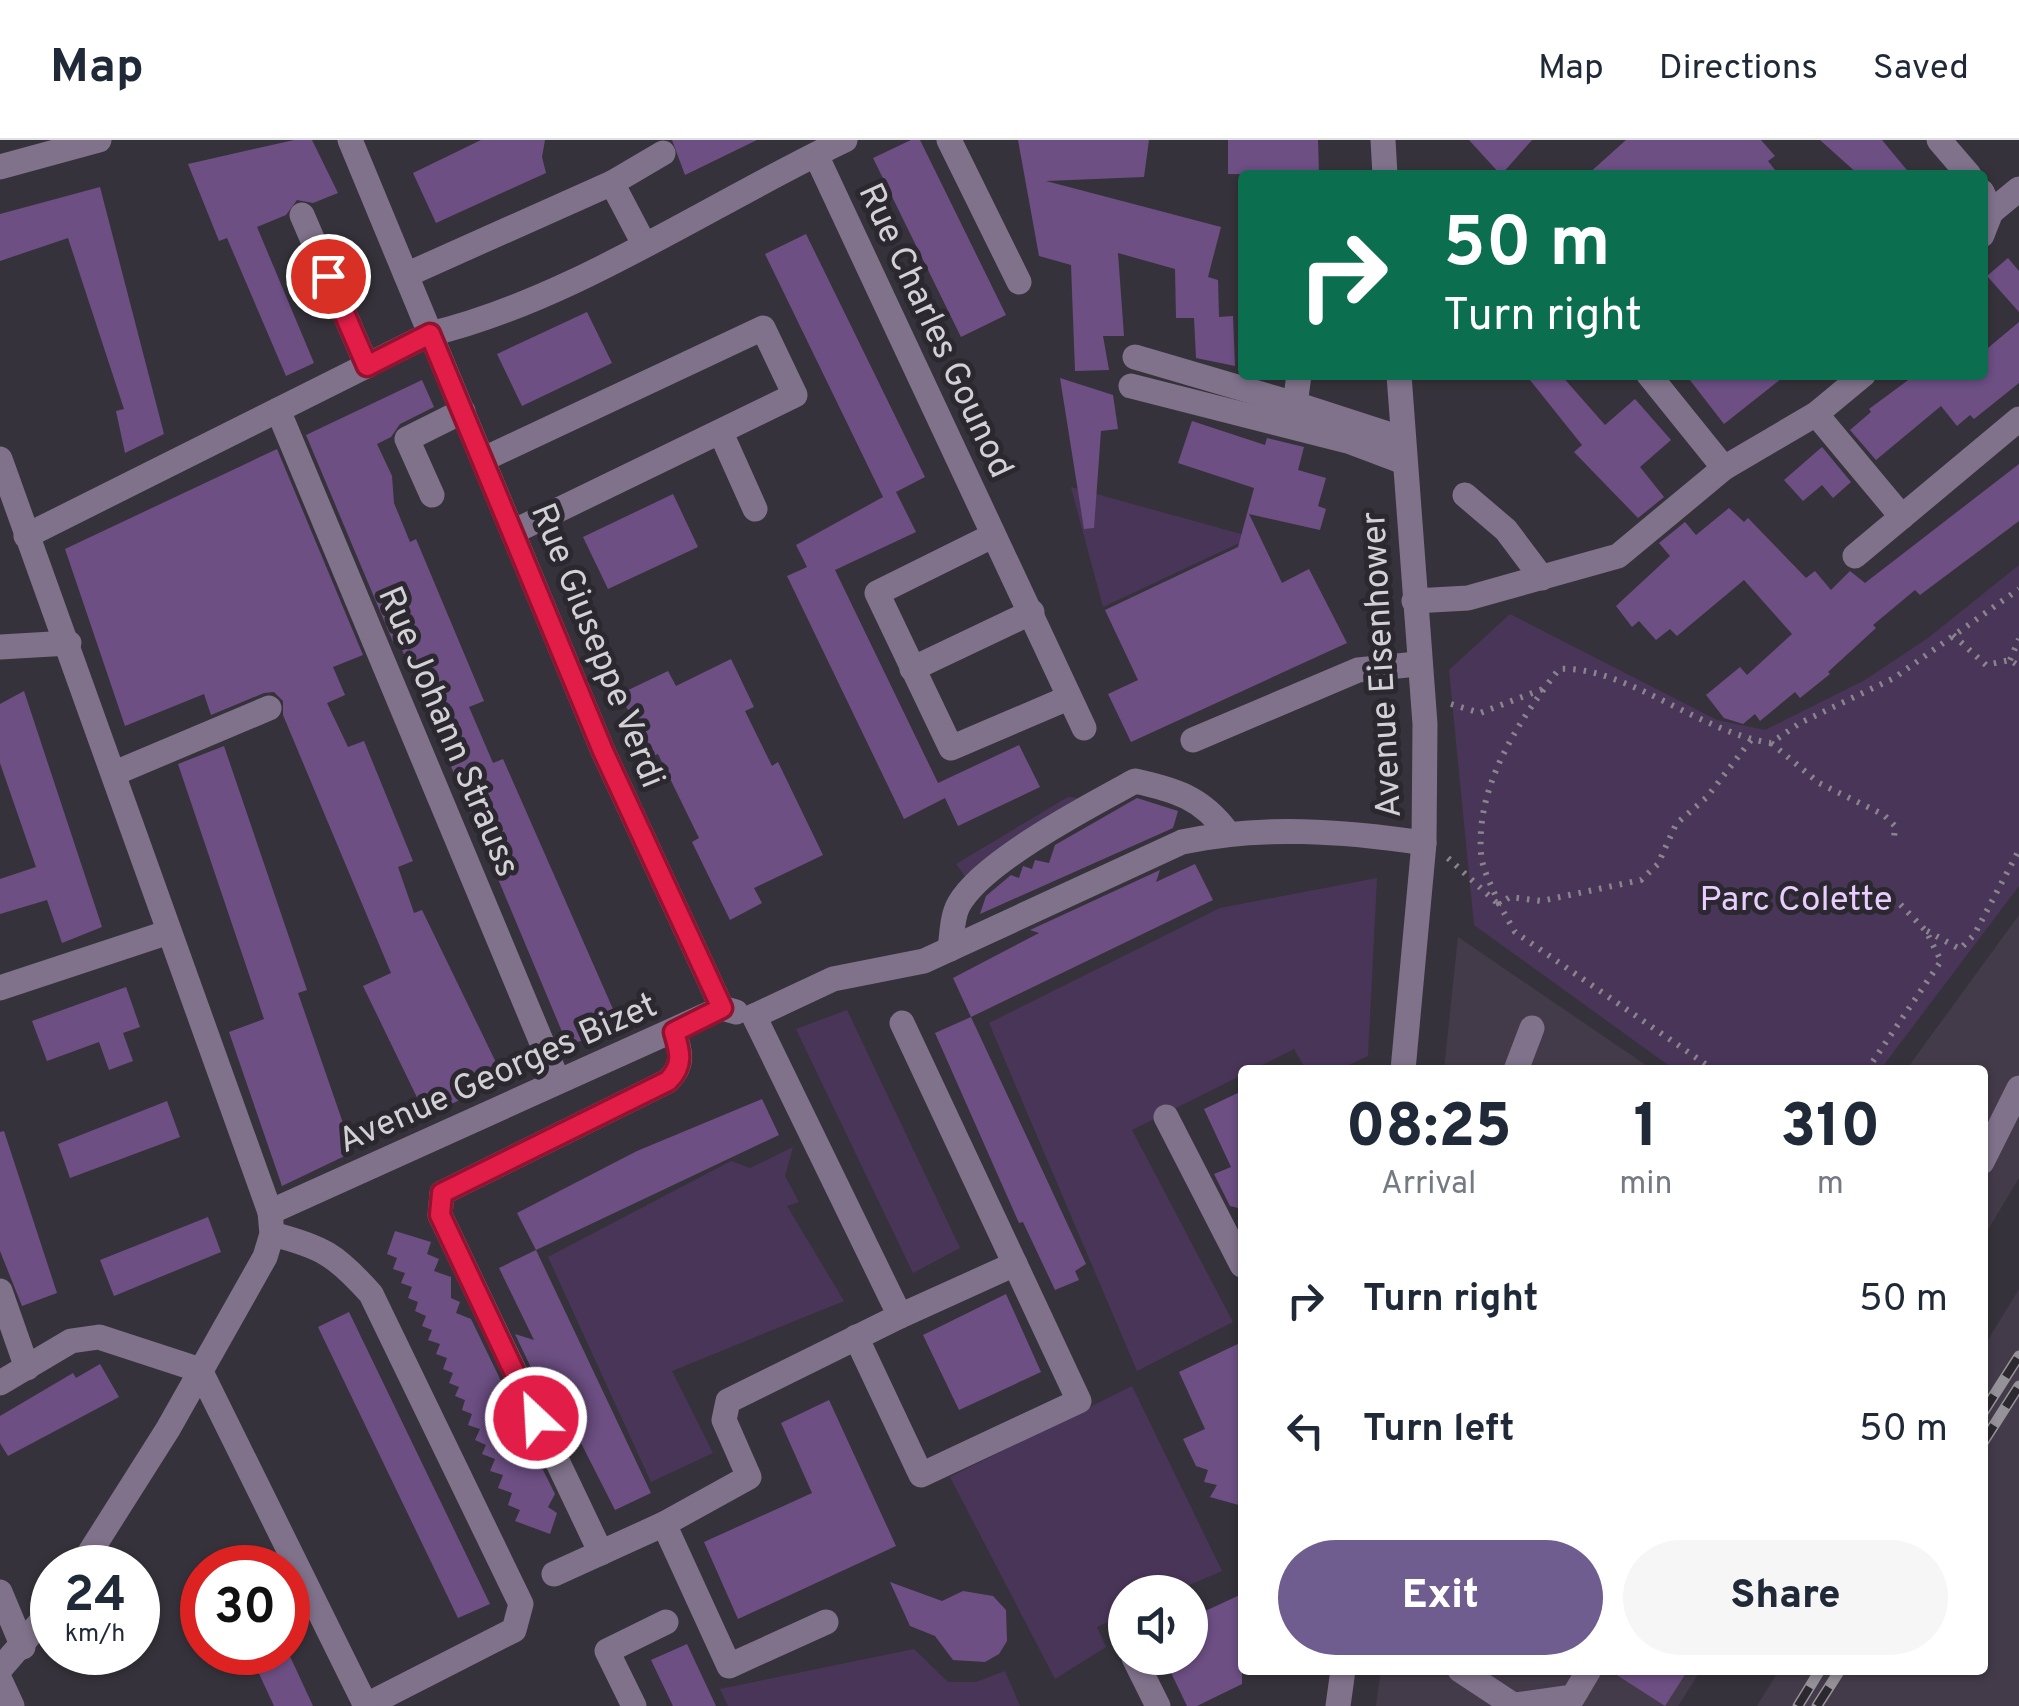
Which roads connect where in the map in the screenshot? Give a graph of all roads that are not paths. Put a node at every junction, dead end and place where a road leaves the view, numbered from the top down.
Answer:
1 (99, 140) edge
2 (350, 140) edge
3 (845, 140) edge
4 (949, 140) edge
5 (1383, 140) edge
6 (1939, 140) edge
7 (663, 153) dead end
8 (816, 154) junction
9 (0, 167) edge
10 (1385, 170) edge
11 (1965, 170) edge
12 (612, 183) junction
13 (2019, 189) edge
14 (1988, 211) edge
15 (302, 216) dead end
16 (644, 244) junction
17 (406, 275) junction
18 (1019, 282) dead end
19 (430, 334) junction
20 (1134, 356) dead end
21 (367, 366) junction
22 (1298, 380) edge
23 (1399, 380) edge
24 (1654, 380) edge
25 (1857, 380) edge
26 (1131, 386) dead end
27 (1295, 404) junction
28 (278, 410) junction
29 (463, 411) junction
30 (1816, 414) junction
31 (2019, 419) edge
32 (721, 433) junction
33 (1403, 450) junction
34 (0, 459) edge
35 (484, 459) junction
36 (1724, 468) junction
37 (432, 495) dead end
38 (1465, 495) dead end
39 (755, 509) dead end
40 (1902, 517) junction
41 (515, 531) junction
42 (26, 536) junction
43 (992, 536) junction
44 (1855, 556) dead end
45 (1542, 578) junction
46 (1414, 601) junction
47 (1032, 612) junction
48 (69, 643) junction
49 (0, 648) edge
50 (1417, 664) junction
51 (912, 669) junction
52 (1068, 698) junction
53 (270, 708) dead end
54 (1084, 728) dead end
55 (1194, 740) dead end
56 (115, 772) junction
57 (1227, 832) junction
58 (1424, 843) junction
59 (169, 932) junction
60 (950, 949) junction
61 (0, 988) edge
62 (722, 1008) junction
63 (754, 1016) junction
64 (902, 1023) dead end
65 (1532, 1028) dead end
66 (674, 1032) junction
67 (1403, 1065) edge
68 (1518, 1065) edge
69 (557, 1079) junction
70 (2019, 1088) edge
71 (1166, 1117) dead end
72 (1988, 1150) edge
73 (271, 1223) junction
74 (1238, 1257) edge
75 (1015, 1264) junction
76 (0, 1290) edge
77 (900, 1316) junction
78 (856, 1338) junction
79 (28, 1368) junction
80 (200, 1370) junction
81 (0, 1383) edge
82 (664, 1524) junction
83 (95, 1545) edge
84 (600, 1553) junction
85 (554, 1574) dead end
86 (0, 1592) edge
87 (666, 1622) dead end
88 (826, 1622) dead end
89 (30, 1638) edge
90 (23, 1647) junction
91 (0, 1669) edge
92 (1142, 1675) edge
93 (1342, 1675) edge
94 (1467, 1675) edge
95 (1586, 1675) edge
96 (0, 1680) edge
97 (1509, 1704) edge
98 (12, 1706) edge
99 (365, 1706) edge
100 (634, 1706) edge
101 (1158, 1706) edge
102 (1338, 1706) edge

1 - 9 street
2 - 17 street, Rue Giuseppe Verdi
3 - 8 street
4 - 18 street
5 - 10 street
6 - 11 street
7 - 12 street
8 - 16 street
8 - 43 street, Rue Charles Gounod
12 - 16 street
12 - 17 street
13 - 14 street
15 - 21 street
16 - 19 street
17 - 19 street, Rue Giuseppe Verdi
19 - 21 street
19 - 29 street, Rue Giuseppe Verdi
20 - 27 street
21 - 28 street
22 - 27 street
23 - 33 street, Avenue Eisenhower
24 - 36 street
25 - 30 street
26 - 33 street
27 - 33 street
28 - 42 street
28 - 69 street, Rue Johann Strauss
29 - 35 street, Rue Giuseppe Verdi
29 - 37 street
30 - 36 street
30 - 40 street
31 - 40 street
32 - 35 street
32 - 39 street
32 - 41 street
33 - 46 street, Avenue Eisenhower
34 - 42 street
35 - 41 street, Rue Giuseppe Verdi
36 - 45 street
38 - 45 street
40 - 44 street
41 - 62 street, Rue Giuseppe Verdi
42 - 48 street
43 - 47 street, Rue Charles Gounod
43 - 51 street
45 - 46 street
46 - 50 street, Avenue Eisenhower
47 - 51 street
47 - 52 street, Rue Charles Gounod
48 - 49 street
48 - 56 street
50 - 55 street
50 - 58 street, Avenue Eisenhower
51 - 52 street
52 - 54 street, Rue Charles Gounod
53 - 56 street
56 - 59 street
57 - 58 street
57 - 60 street
57 - 60 street
58 - 67 street, Avenue Eisenhower
59 - 61 street
59 - 73 street
60 - 63 street
62 - 63 street
62 - 66 street, Avenue Georges Bizet
63 - 77 street
64 - 75 street
65 - 68 street
66 - 69 street, Avenue Georges Bizet
66 - 84 street
69 - 73 street, Avenue Georges Bizet
70 - 72 street
71 - 74 street
73 - 80 street
73 - 99 street
75 - 77 street
75 - 78 street
76 - 79 street
77 - 78 street
78 - 82 street
79 - 80 street
79 - 81 street
80 - 83 street
80 - 99 street
82 - 84 street
82 - 88 street
84 - 85 street
86 - 90 street
87 - 100 street
89 - 90 street
90 - 91 street
92 - 101 street
93 - 102 street
94 - 97 street
95 - 97 street
96 - 98 street

